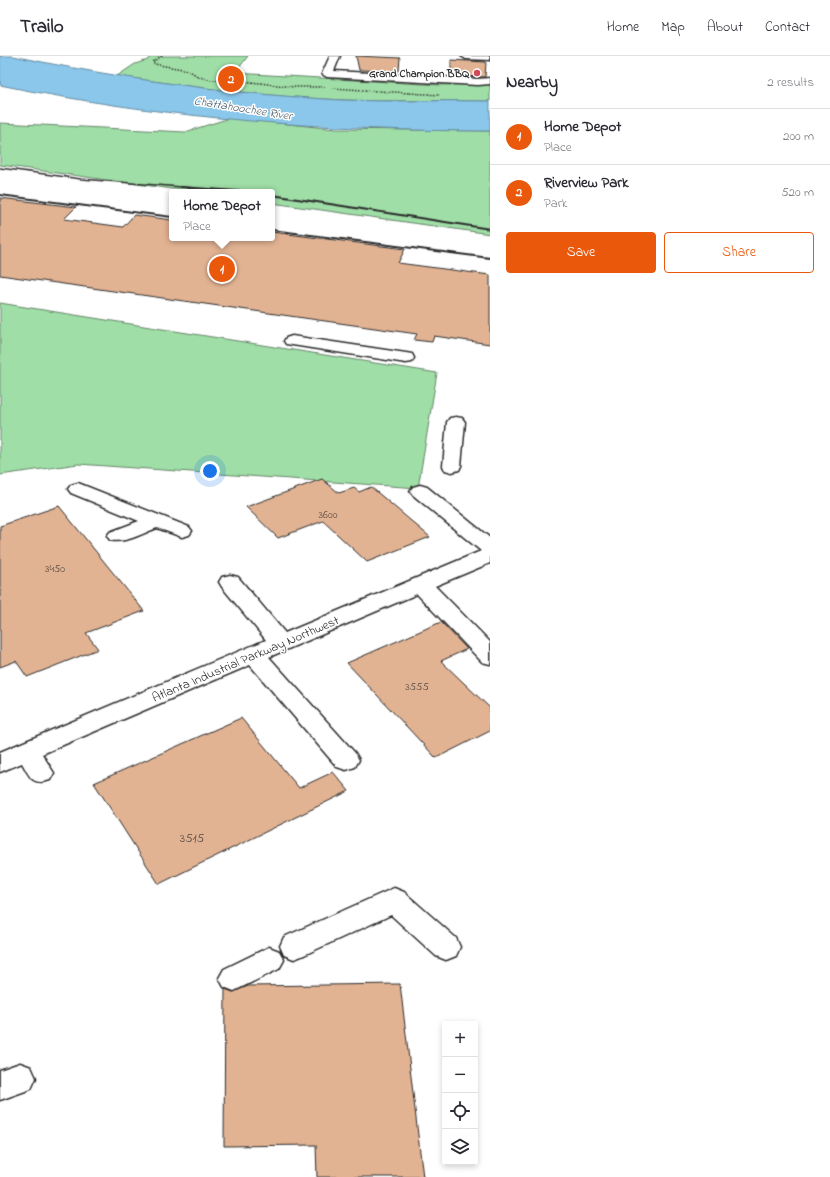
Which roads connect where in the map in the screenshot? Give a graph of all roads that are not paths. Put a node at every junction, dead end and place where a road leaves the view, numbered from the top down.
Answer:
1 (335, 56) edge
2 (466, 56) edge
3 (490, 57) edge
4 (490, 81) edge
5 (292, 341) dead end
6 (406, 358) dead end
7 (456, 422) dead end
8 (452, 466) dead end
9 (78, 489) dead end
10 (420, 491) dead end
11 (156, 521) junction
12 (182, 531) dead end
13 (117, 536) dead end
14 (490, 548) edge
15 (490, 555) edge
16 (230, 582) dead end
17 (420, 584) junction
18 (281, 643) junction
19 (254, 654) junction
20 (490, 656) edge
21 (26, 750) junction
22 (346, 760) dead end
23 (0, 762) edge
24 (41, 773) dead end
25 (294, 946) dead end
26 (446, 947) dead end
27 (269, 960) dead end
28 (234, 978) dead end

1 - 4 street
2 - 3 street
5 - 6 street
7 - 8 street
9 - 11 street
10 - 14 street
11 - 12 street
11 - 13 street
15 - 17 street, Atlanta Industrial Parkway Northwest
16 - 18 street
17 - 18 street, Atlanta Industrial Parkway Northwest
17 - 20 street
18 - 19 street, Atlanta Industrial Parkway Northwest
19 - 21 street, Atlanta Industrial Parkway Northwest
19 - 22 street
21 - 23 street, Atlanta Industrial Parkway Northwest
21 - 24 street
25 - 26 street
27 - 28 street

